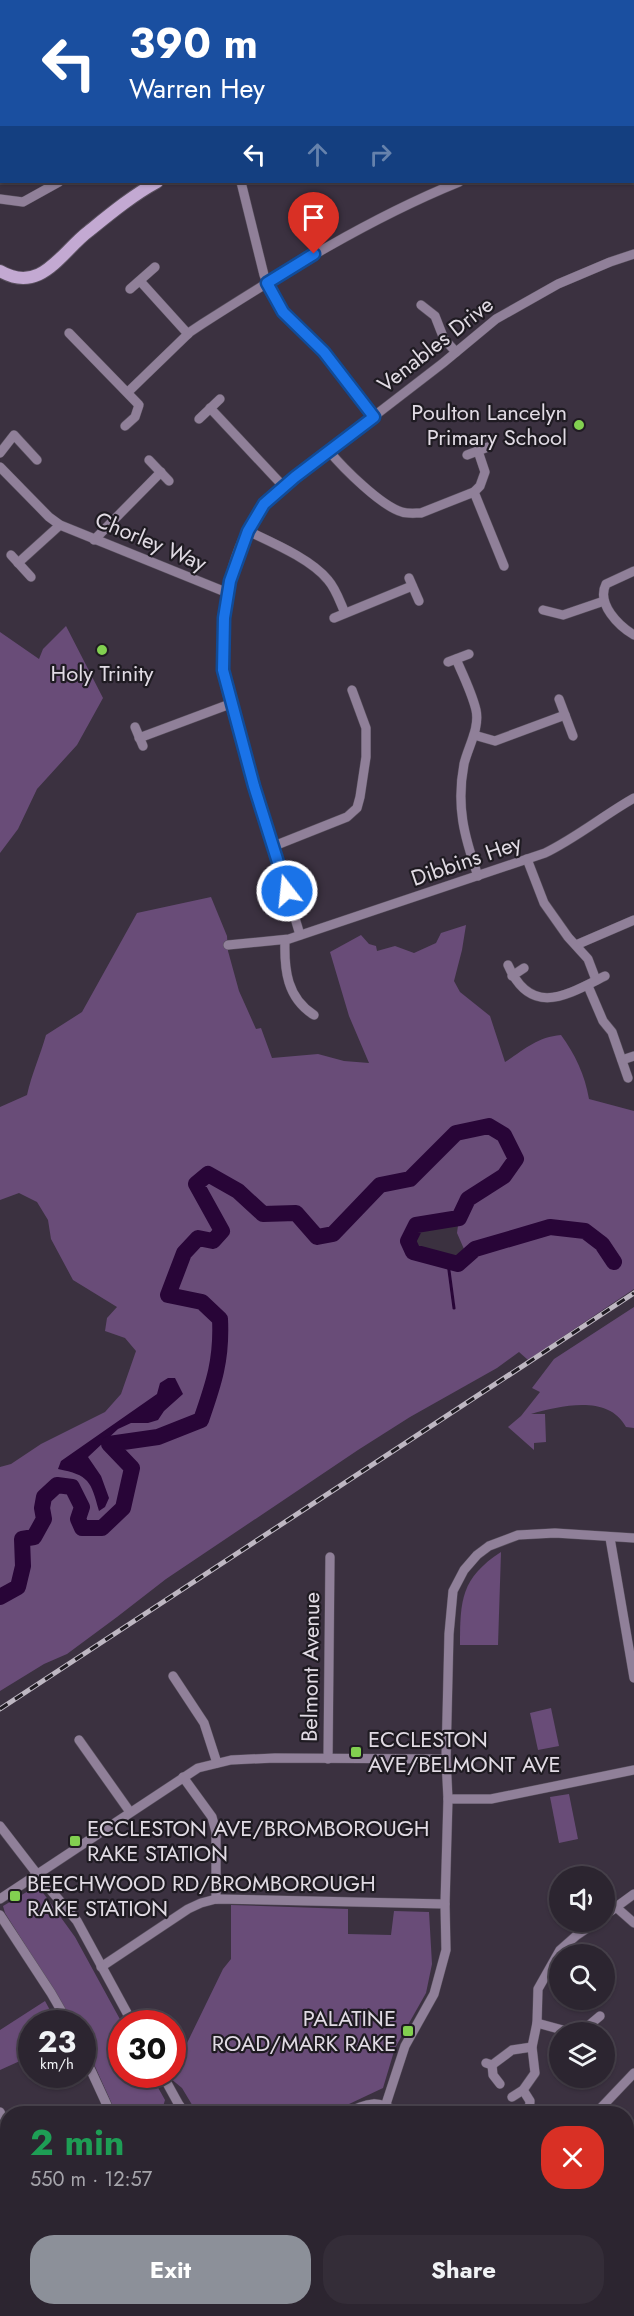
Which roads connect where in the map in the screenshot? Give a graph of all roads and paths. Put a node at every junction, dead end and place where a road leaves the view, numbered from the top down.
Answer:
1 (57, 183) edge
2 (156, 183) edge
3 (241, 183) edge
4 (457, 183) edge
5 (0, 199) edge
6 (634, 254) edge
7 (155, 267) dead end
8 (0, 271) edge
9 (140, 281) junction
10 (267, 283) junction
11 (130, 289) dead end
12 (421, 305) dead end
13 (69, 333) dead end
14 (188, 334) junction
15 (456, 352) junction
16 (128, 392) junction
17 (220, 399) dead end
18 (210, 408) junction
19 (374, 417) junction
20 (199, 419) dead end
21 (125, 426) dead end
22 (488, 447) dead end
23 (329, 451) junction
24 (478, 451) junction
25 (0, 453) edge
26 (467, 455) dead end
27 (37, 460) dead end
28 (149, 460) dead end
29 (0, 467) edge
30 (161, 472) junction
31 (170, 481) dead end
32 (283, 486) junction
33 (474, 492) junction
34 (60, 525) junction
35 (248, 531) junction
36 (94, 540) junction
37 (11, 555) dead end
38 (18, 563) junction
39 (504, 566) dead end
40 (629, 573) edge
41 (31, 577) dead end
42 (628, 585) dead end
43 (228, 594) junction
44 (419, 601) dead end
45 (604, 601) junction
46 (543, 610) dead end
47 (345, 613) junction
48 (334, 618) dead end
49 (634, 635) edge
50 (469, 654) dead end
51 (352, 690) dead end
52 (559, 699) dead end
53 (231, 704) junction
54 (566, 715) junction
55 (135, 727) dead end
56 (474, 735) junction
57 (573, 736) dead end
58 (634, 798) edge
59 (274, 846) junction
60 (527, 860) junction
61 (478, 876) junction
62 (634, 920) edge
63 (300, 935) junction
64 (285, 940) junction
65 (228, 945) dead end
66 (576, 945) junction
67 (507, 965) dead end
68 (524, 968) dead end
69 (512, 976) junction
70 (605, 976) dead end
71 (592, 983) junction
72 (299, 1018) dead end
73 (634, 1056) edge
74 (622, 1060) junction
75 (628, 1078) dead end
76 (610, 1538) junction
77 (634, 1538) edge
78 (330, 1557) dead end
79 (173, 1676) dead end
80 (634, 1678) edge
81 (79, 1740) dead end
82 (328, 1759) junction
83 (446, 1759) junction
84 (217, 1763) junction
85 (634, 1770) edge
86 (183, 1777) junction
87 (448, 1799) junction
88 (130, 1812) junction
89 (0, 1826) edge
90 (37, 1874) junction
91 (634, 1894) edge
92 (0, 1899) edge
93 (216, 1899) junction
94 (445, 1904) junction
95 (617, 1908) joint
96 (0, 1915) edge
97 (634, 1923) edge
98 (581, 1932) edge
99 (101, 1967) junction
100 (61, 2010) edge
101 (125, 2010) edge
102 (600, 2016) dead end
103 (593, 2022) edge
104 (537, 2023) junction
105 (549, 2026) edge
106 (532, 2047) junction
107 (634, 2073) edge
108 (96, 2081) edge
109 (500, 2084) dead end
110 (170, 2088) edge
111 (523, 2090) junction
112 (512, 2097) dead end
113 (386, 2104) junction
114 (107, 2106) edge
115 (180, 2106) edge
116 (360, 2106) edge
117 (389, 2106) edge
118 (530, 2106) edge
119 (602, 2106) edge

1 - 5 street
2 - 8 street
3 - 10 street
4 - 10 street
6 - 15 street, Venables Drive
7 - 9 street
9 - 11 street
9 - 14 street
10 - 14 street
10 - 19 street
12 - 15 street
13 - 16 street
14 - 16 street
15 - 19 street, Venables Drive
16 - 21 street
17 - 18 street
18 - 20 street
18 - 32 street
19 - 23 street, Venables Drive
22 - 24 street
23 - 32 street, Venables Drive
23 - 33 street
24 - 26 street
24 - 33 street
25 - 27 street
28 - 30 street
29 - 34 street, Chorley Way
30 - 31 street
30 - 36 street
32 - 35 street, Venables Drive
33 - 39 street
34 - 36 street, Chorley Way
34 - 38 street, Chorley Way
35 - 43 street, Venables Drive
35 - 47 street
36 - 43 street, Chorley Way
37 - 38 street
38 - 41 street
40 - 42 street
40 - 45 street
43 - 53 street, Venables Drive
44 - 47 street
45 - 46 street
45 - 49 street
47 - 48 street
50 - 56 street
51 - 59 street
52 - 54 street
53 - 55 street
53 - 59 street, Venables Drive
54 - 56 street
54 - 57 street
56 - 61 street
58 - 60 street, Dibbins Hey
59 - 63 street, Venables Drive
60 - 61 street, Dibbins Hey
60 - 66 street
61 - 63 street, Dibbins Hey
62 - 66 street
63 - 64 street, Dibbins Hey
64 - 65 street, Dibbins Hey
64 - 72 street
66 - 71 street
67 - 69 street
68 - 69 street
69 - 71 street
70 - 71 street
71 - 74 street
73 - 74 street
74 - 75 street
76 - 77 street
76 - 80 street
76 - 83 street
78 - 82 street, Belmont Avenue
79 - 84 street
81 - 88 street
82 - 83 street
82 - 84 street
83 - 87 street
84 - 86 street
85 - 87 street
86 - 88 street
86 - 93 street
87 - 94 street
88 - 90 street
89 - 90 street
90 - 92 street
90 - 99 street
91 - 95 street
93 - 94 street
93 - 99 street
94 - 113 street
95 - 97 street
96 - 100 street
98 - 104 street
99 - 101 street
102 - 103 street
104 - 105 street
104 - 106 street
106 - 109 street
106 - 111 street
107 - 119 street
108 - 114 street
110 - 115 street
111 - 112 street
111 - 118 street
113 - 116 street
113 - 117 street

